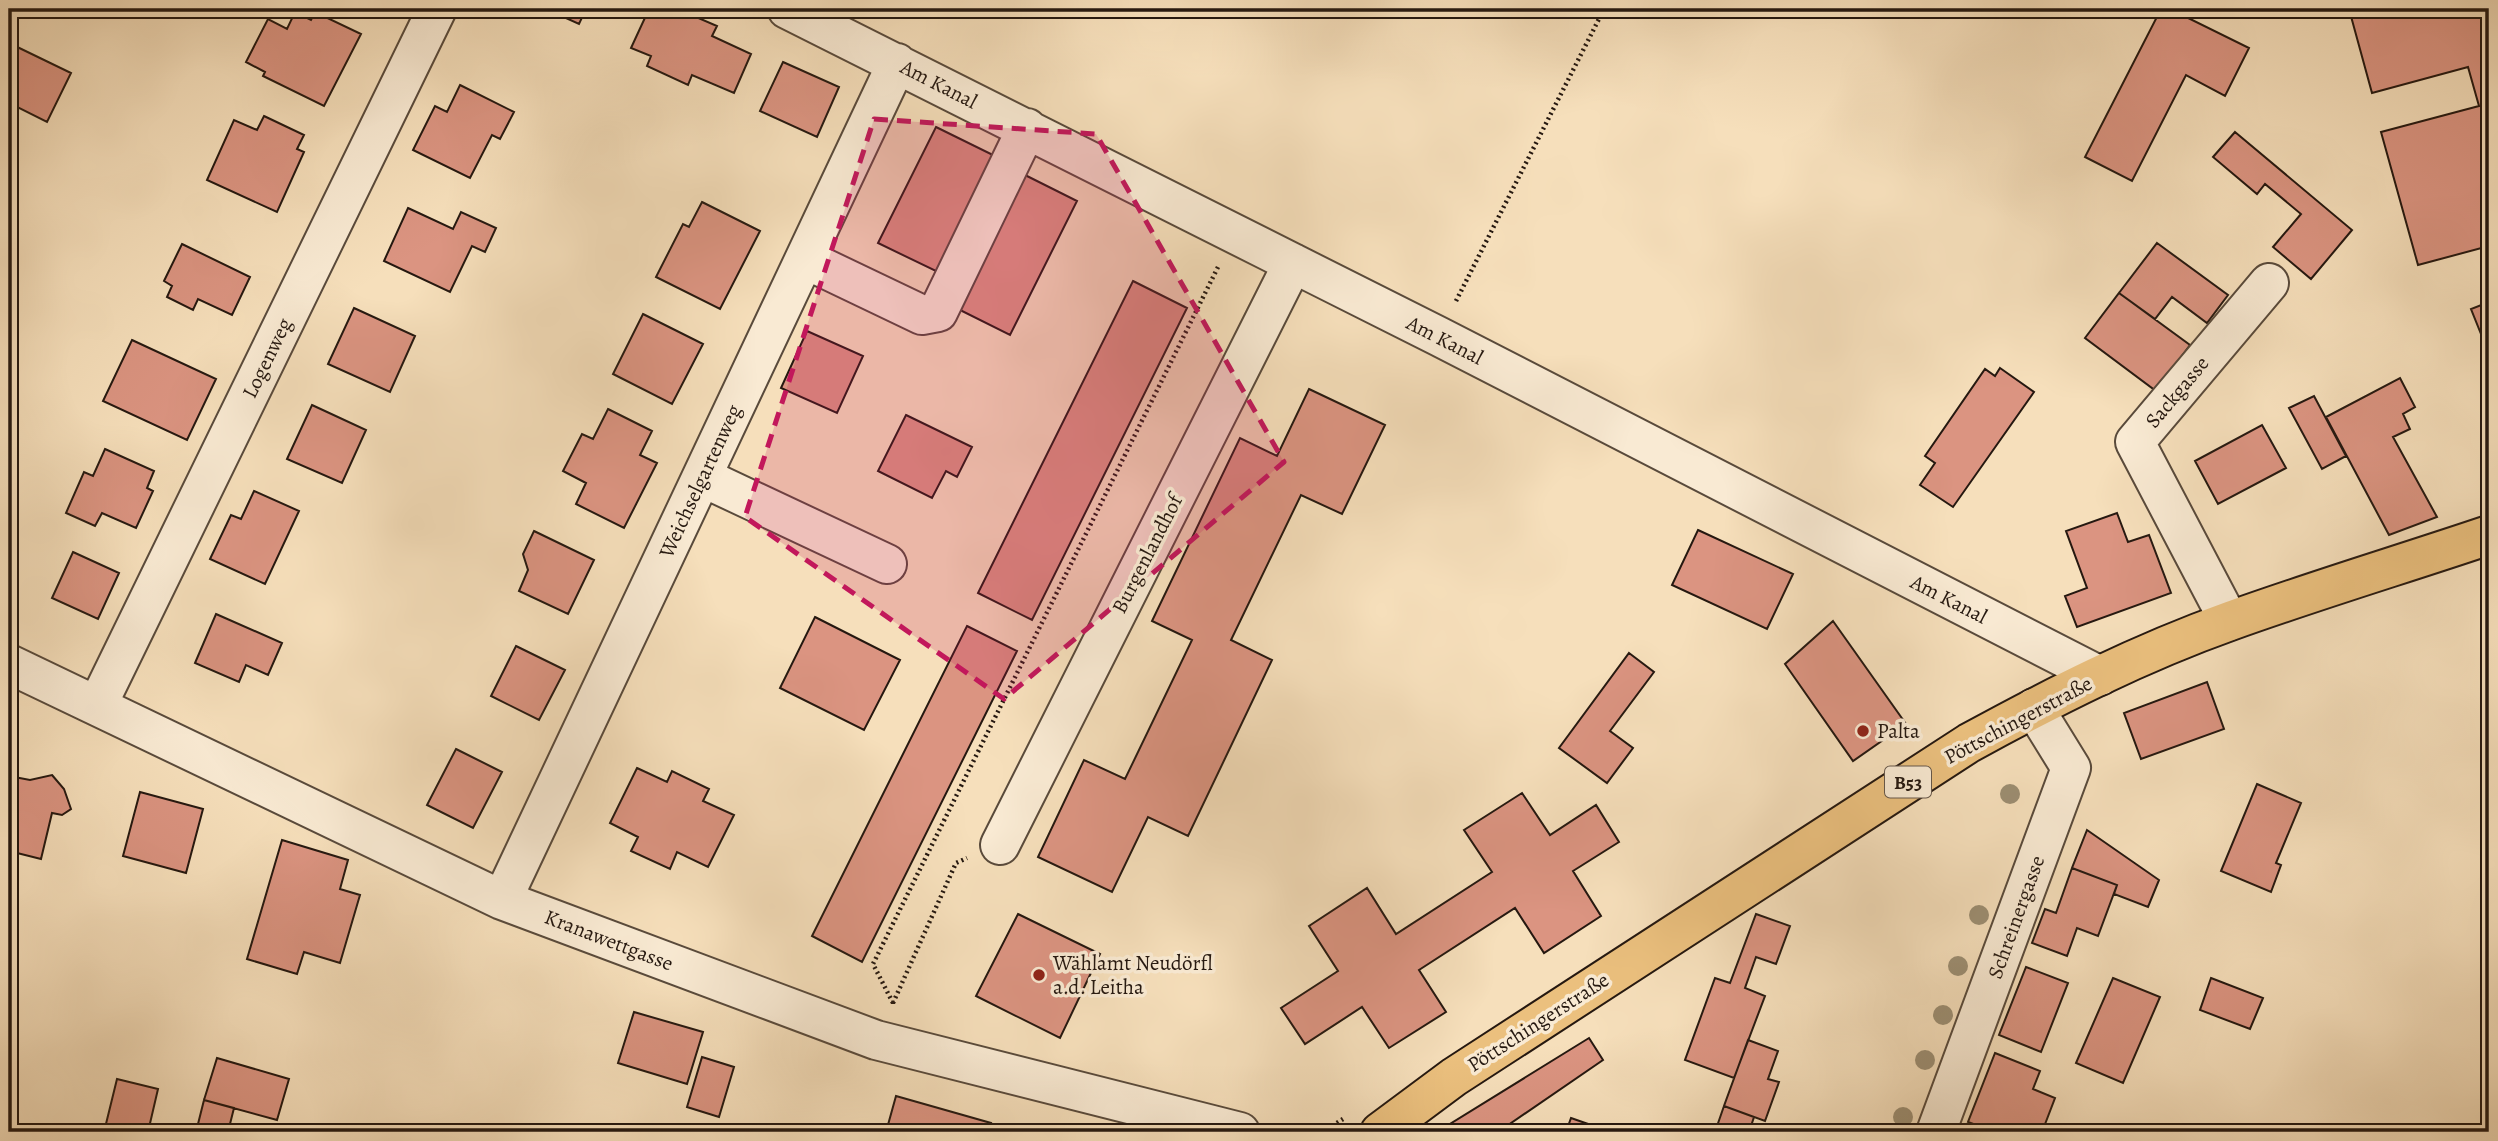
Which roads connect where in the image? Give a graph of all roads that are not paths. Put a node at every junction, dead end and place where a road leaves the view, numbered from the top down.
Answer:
1 (437, 9) edge
2 (787, 9) edge
3 (897, 63) junction
4 (1027, 128) junction
5 (805, 259) junction
6 (1293, 263) junction
7 (2269, 283) dead end
8 (702, 477) junction
9 (2489, 535) edge
10 (887, 564) dead end
11 (2229, 621) junction
12 (9, 664) edge
13 (2100, 676) junction
14 (97, 706) junction
15 (2034, 708) junction
16 (1000, 845) road end
17 (502, 900) junction
18 (1240, 1132) edge
19 (1380, 1132) edge
20 (1936, 1132) edge

1 - 14 street, Logenweg
2 - 3 street, Am Kanal
3 - 4 street, Am Kanal
3 - 5 street, Weichselgartenweg
4 - 5 street
4 - 6 street, Am Kanal
5 - 8 street, Weichselgartenweg
6 - 13 street, Am Kanal
6 - 16 street, Burgenlandhof
7 - 11 street, Sackgasse
8 - 10 street
8 - 17 street, Weichselgartenweg
9 - 11 main road, Pöttschingerstraße / B53
11 - 13 main road, Pöttschingerstraße / B53
12 - 14 street, Kranawettgasse
13 - 15 main road, Pöttschingerstraße / B53
14 - 17 street, Kranawettgasse
15 - 19 main road, Pöttschingerstraße / B53
15 - 20 street, Schreinergasse
17 - 18 street, Kranawettgasse

